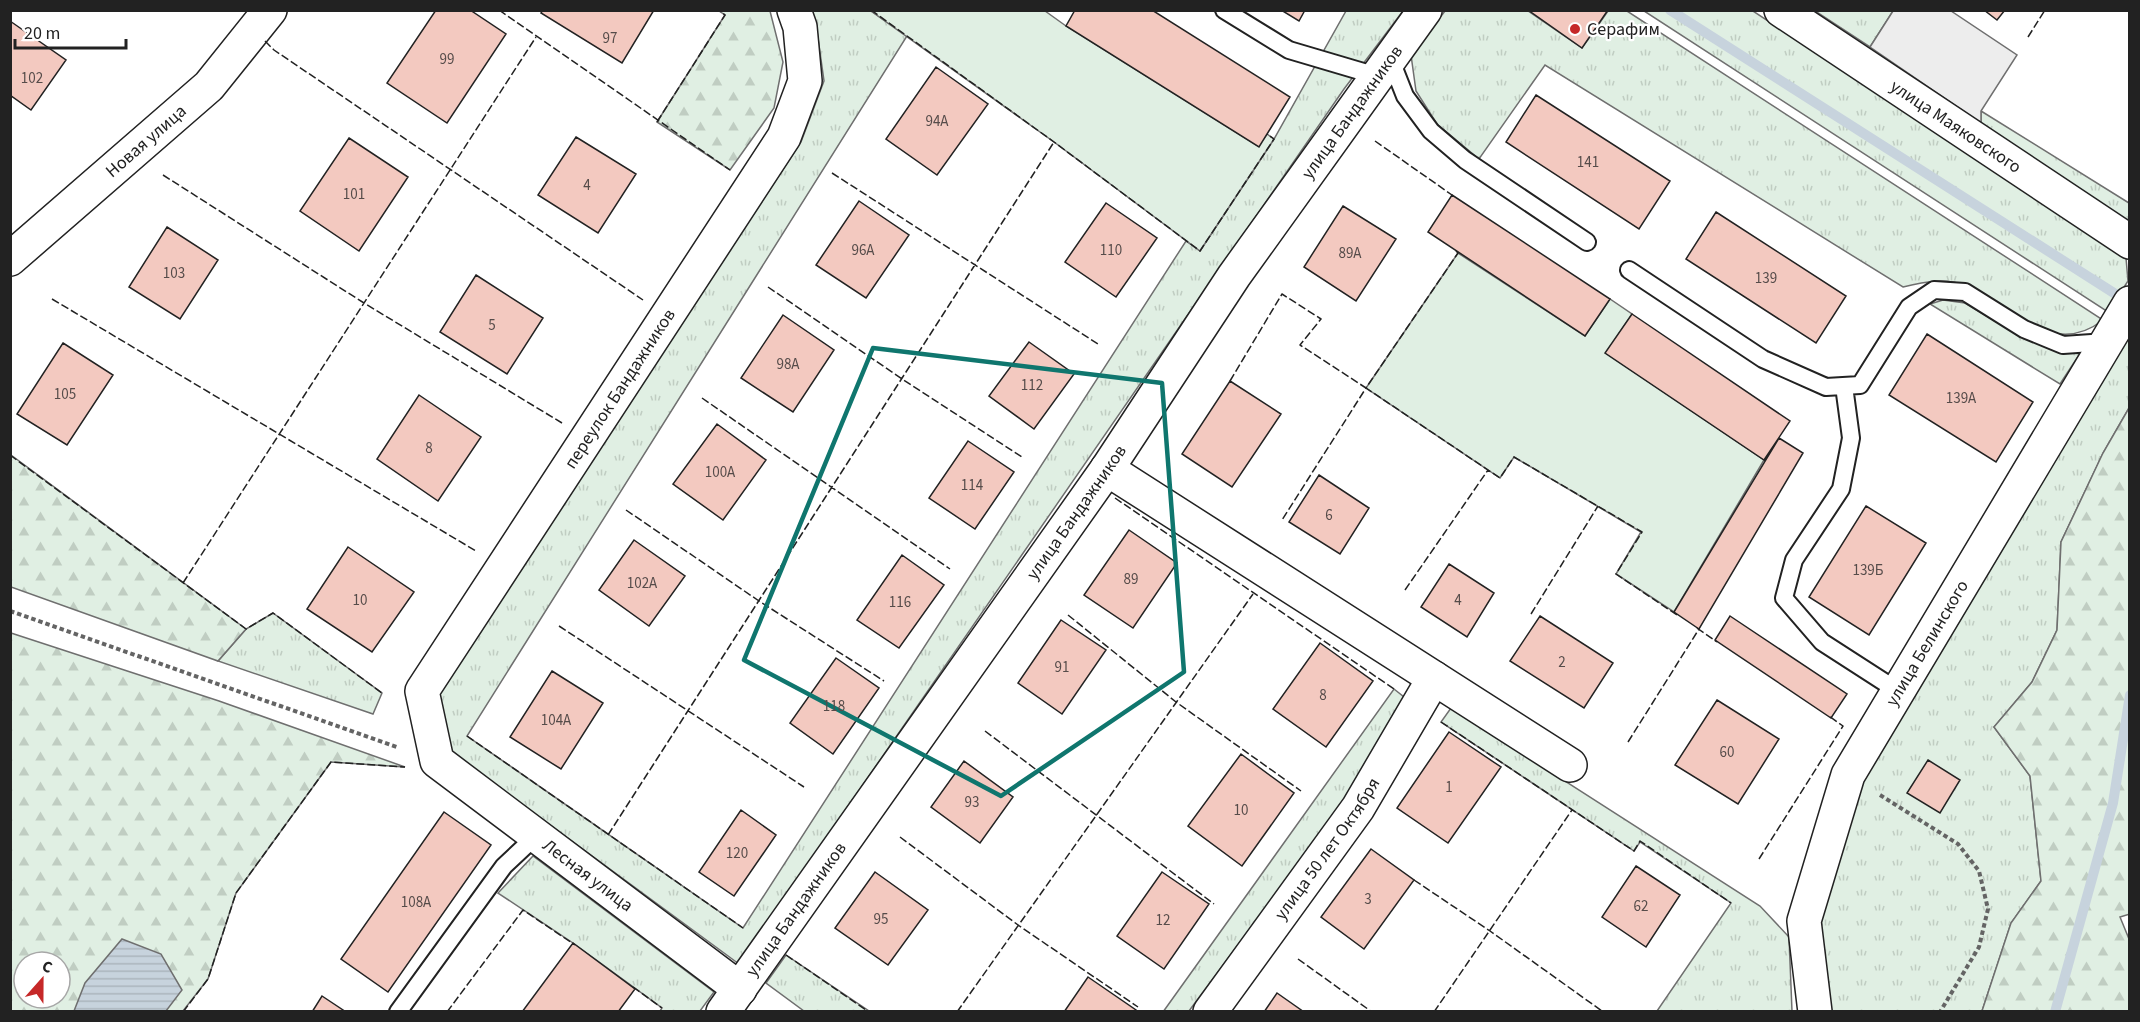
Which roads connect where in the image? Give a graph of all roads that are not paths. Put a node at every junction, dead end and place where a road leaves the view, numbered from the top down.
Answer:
1 (270, 10) edge
2 (794, 10) edge
3 (1224, 10) edge
4 (1425, 10) edge
5 (1781, 10) edge
6 (1383, 67) junction
7 (1587, 242) dead end
8 (2130, 242) edge
9 (10, 259) edge
10 (1629, 270) dead end
11 (2130, 303) edge
12 (2106, 342) junction
13 (1844, 386) junction
14 (1107, 470) junction
15 (1434, 678) junction
16 (1898, 691) junction
17 (437, 761) joint
18 (1570, 765) dead end
19 (536, 836) junction
20 (731, 1000) edge
21 (398, 1011) edge
22 (1210, 1011) edge
23 (1815, 1011) edge

1 - 9 street, Новая улица
2 - 17 street, переулок Бандажников
3 - 6 lane
4 - 6 street, улица Бандажников
5 - 8 street, улица Маяковского
6 - 7 lane
6 - 14 street, улица Бандажников
10 - 13 lane
11 - 12 street, улица Белинского
12 - 13 lane
12 - 16 street, улица Белинского
13 - 16 lane
14 - 15 street
14 - 20 street, улица Бандажников
15 - 18 street
15 - 22 street, улица 50 лет Октября
16 - 23 street, улица Белинского
17 - 19 street, Лесная улица
19 - 20 street, Лесная улица
19 - 21 lane

